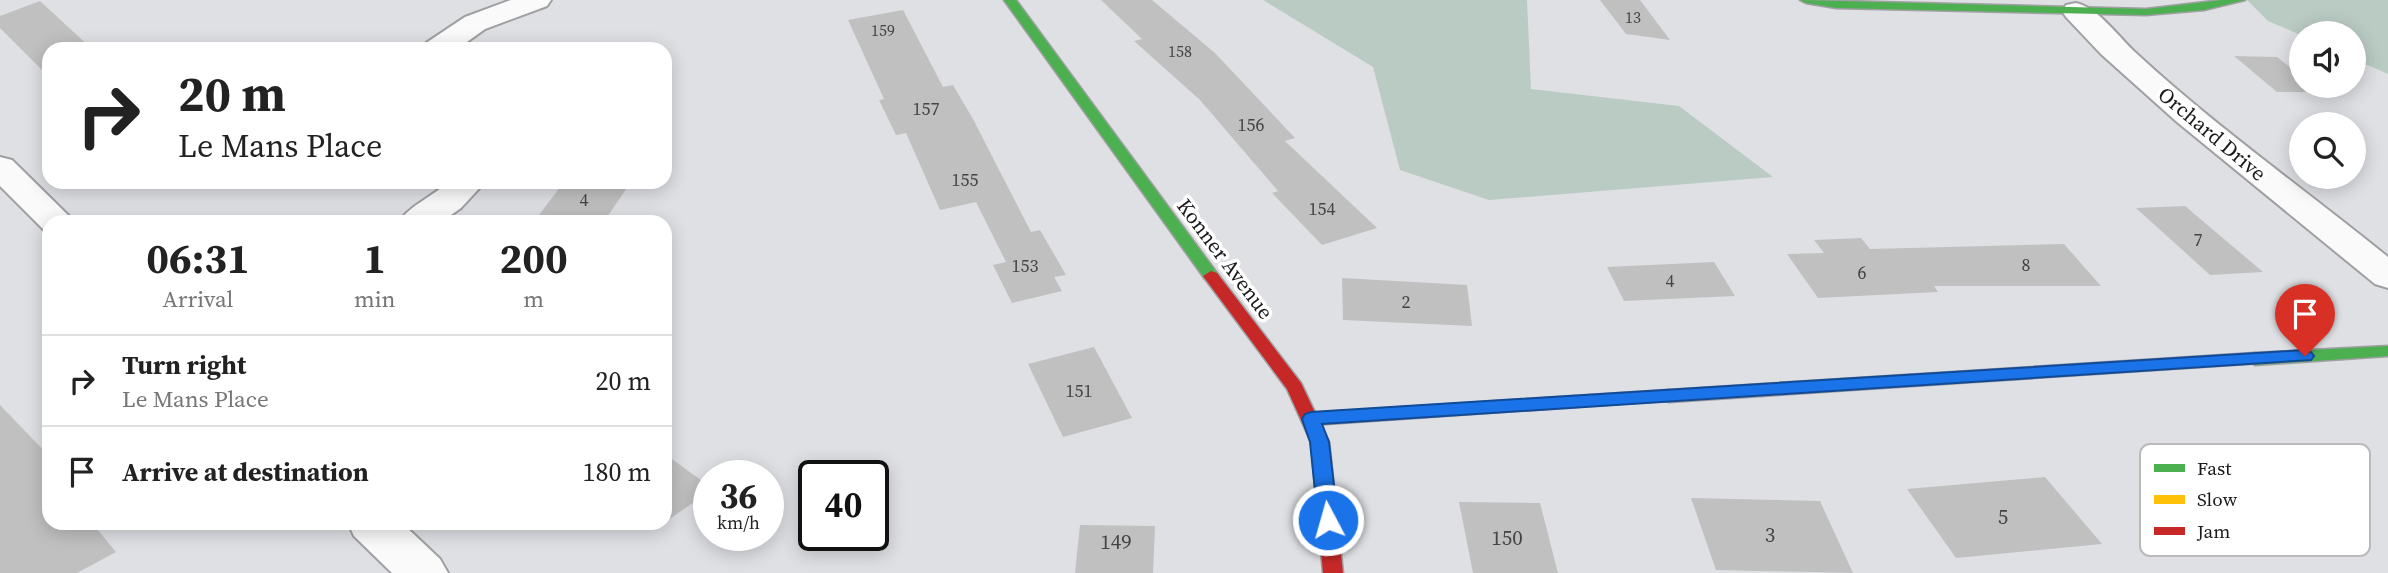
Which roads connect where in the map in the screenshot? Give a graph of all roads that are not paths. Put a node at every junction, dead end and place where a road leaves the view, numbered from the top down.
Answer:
1 (537, 0) edge
2 (1010, 0) edge
3 (1806, 0) edge
4 (2239, 0) edge
5 (2076, 11) junction
6 (447, 42) edge
7 (0, 167) edge
8 (461, 189) edge
9 (50, 215) edge
10 (428, 215) edge
11 (2388, 276) edge
12 (2388, 351) edge
13 (1311, 419) junction
14 (378, 530) edge
15 (423, 573) edge
16 (1333, 573) edge

1 - 6 street
2 - 13 street, Konner Avenue
3 - 5 street
4 - 5 street
5 - 11 street, Orchard Drive
7 - 9 street
8 - 10 street
12 - 13 street
13 - 16 street, Konner Avenue
14 - 15 street

